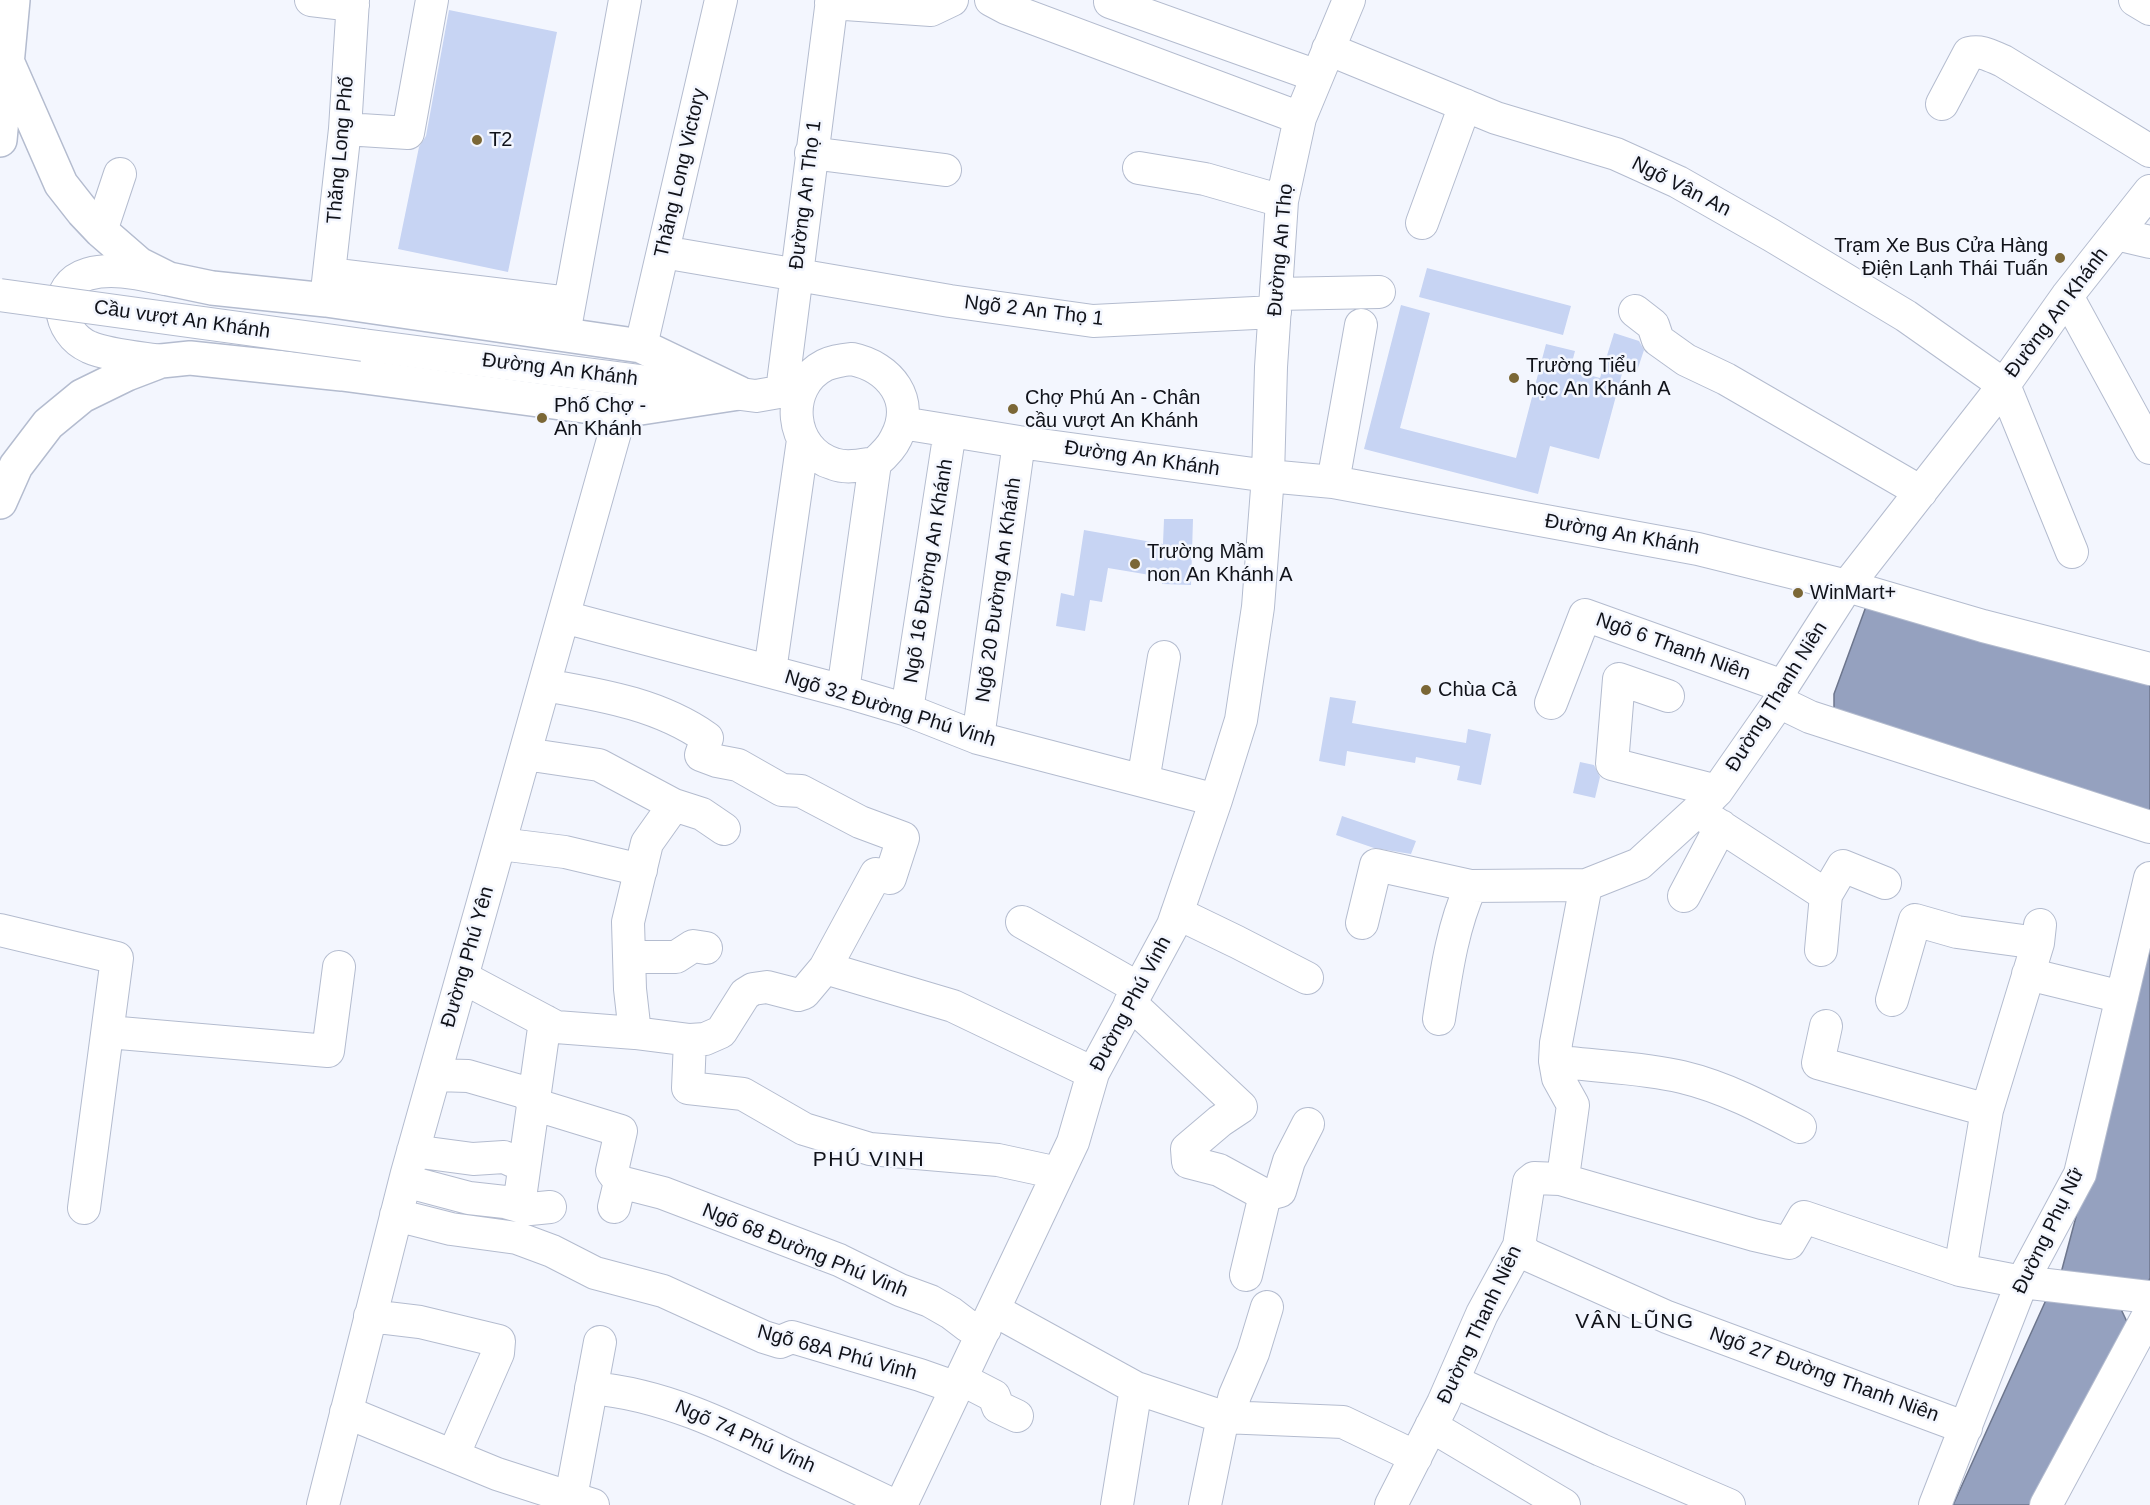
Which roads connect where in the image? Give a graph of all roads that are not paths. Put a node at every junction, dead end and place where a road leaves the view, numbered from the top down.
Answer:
1 (13, 0) edge
2 (311, 0) edge
3 (432, 0) edge
4 (625, 0) edge
5 (721, 0) edge
6 (952, 0) edge
7 (991, 0) edge
8 (1349, 0) edge
9 (2135, 0) edge
10 (832, 2) edge
11 (1110, 2) dead end
12 (353, 3) edge
13 (2150, 9) edge
14 (7, 61) junction
15 (1323, 63) junction
16 (1942, 104) dead end
17 (1465, 105) junction
18 (1300, 118) junction
19 (345, 129) junction
20 (0, 140) edge
21 (2150, 151) edge
22 (811, 153) junction
23 (1139, 168) dead end
24 (945, 170) dead end
25 (120, 174) dead end
26 (1282, 201) junction
27 (2137, 214) edge
28 (1422, 223) dead end
29 (100, 231) junction
30 (2150, 242) edge
31 (663, 252) junction
32 (796, 276) junction
33 (169, 279) junction
34 (328, 287) junction
35 (1380, 292) dead end
36 (0, 295) edge
37 (2067, 296) junction
38 (1275, 303) junction
39 (1635, 311) dead end
40 (566, 318) junction
41 (1361, 325) dead end
42 (363, 345) joint
43 (641, 346) junction
44 (161, 362) junction
45 (2004, 385) junction
46 (770, 392) junction
47 (621, 411) junction
48 (902, 423) junction
49 (800, 430) junction
50 (950, 431) junction
51 (1019, 442) junction
52 (2150, 448) edge
53 (875, 463) junction
54 (1268, 476) junction
55 (1333, 482) junction
56 (1921, 492) junction
57 (0, 502) edge
58 (2072, 552) dead end
59 (1847, 586) junction
60 (564, 617) junction
61 (1164, 657) dead end
62 (2150, 669) edge
63 (770, 671) junction
64 (545, 685) junction
65 (843, 691) junction
66 (1781, 694) junction
67 (1668, 696) dead end
68 (1551, 703) dead end
69 (907, 710) junction
70 (978, 738) junction
71 (525, 754) junction
72 (1143, 781) junction
73 (1216, 800) junction
74 (675, 805) junction
75 (1712, 809) junction
76 (2150, 827) edge
77 (724, 829) dead end
78 (500, 844) junction
79 (640, 870) junction
80 (2150, 878) edge
81 (1885, 883) dead end
82 (1586, 885) junction
83 (1471, 886) junction
84 (1826, 895) junction
85 (1684, 896) dead end
86 (1177, 914) junction
87 (1022, 922) dead end
88 (1362, 923) dead end
89 (0, 930) edge
90 (706, 948) dead end
91 (1821, 950) dead end
92 (629, 957) junction
93 (339, 967) dead end
94 (825, 968) junction
95 (2028, 974) junction
96 (462, 977) junction
97 (1306, 978) dead end
98 (1134, 996) junction
99 (2122, 997) junction
100 (1892, 1000) dead end
101 (1439, 1019) dead end
102 (544, 1021) junction
103 (1826, 1026) dead end
104 (108, 1032) junction
105 (635, 1032) junction
106 (690, 1040) junction
107 (1555, 1061) junction
108 (1092, 1072) junction
109 (435, 1075) junction
110 (533, 1104) junction
111 (1987, 1110) junction
112 (1308, 1124) dead end
113 (1800, 1127) dead end
114 (413, 1150) junction
115 (1058, 1173) junction
116 (1560, 1179) junction
117 (405, 1181) junction
118 (1265, 1195) junction
119 (550, 1207) dead end
120 (84, 1208) dead end
121 (396, 1215) junction
122 (1519, 1246) junction
123 (1960, 1270) junction
124 (1246, 1275) dead end
125 (2022, 1282) junction
126 (2143, 1301) edge
127 (1267, 1307) dead end
128 (370, 1316) junction
129 (989, 1320) junction
130 (600, 1342) dead end
131 (1453, 1381) junction
132 (959, 1384) junction
133 (591, 1388) junction
134 (1136, 1388) junction
135 (346, 1412) junction
136 (1017, 1416) dead end
137 (1226, 1417) junction
138 (1431, 1426) junction
139 (1966, 1428) junction
140 (453, 1456) junction
141 (1416, 1457) junction
142 (582, 1501) edge
143 (322, 1505) edge
144 (893, 1505) edge
145 (901, 1505) edge
146 (1117, 1505) edge
147 (1205, 1505) edge
148 (1391, 1505) edge
149 (1564, 1505) edge
150 (1729, 1505) edge
151 (1935, 1505) edge
152 (2046, 1505) edge

1 - 14 main road
2 - 12 street
3 - 19 street
4 - 40 street
5 - 31 street, Thăng Long Victory
6 - 10 street
7 - 18 street
8 - 15 street, Đường An Thọ
9 - 13 street
10 - 22 street, Đường An Thọ 1
11 - 15 street, Ngõ Vân An
12 - 19 street, Thăng Long Phố
14 - 20 main road
14 - 29 main road
15 - 17 street, Ngõ Vân An
15 - 18 street, Đường An Thọ
16 - 21 street
17 - 28 street
17 - 45 street, Ngõ Vân An
18 - 26 street, Đường An Thọ
19 - 34 street, Thăng Long Phố
22 - 24 street
22 - 32 street, Đường An Thọ 1
23 - 26 street
25 - 29 street
26 - 38 street, Đường An Thọ
27 - 30 street
27 - 37 street, Đường An Khánh
29 - 33 main road
31 - 32 street, Ngõ 2 An Thọ 1
31 - 43 street, Thăng Long Victory
32 - 38 street, Ngõ 2 An Thọ 1
32 - 46 street, Đường An Thọ 1
33 - 34 main road
33 - 44 street
34 - 40 main road
35 - 38 street, Ngõ 2 An Thọ 1
36 - 42 street, Cầu vượt An Khánh, bridge
37 - 45 street, Đường An Khánh
37 - 52 street
38 - 54 street, Đường An Thọ
39 - 56 street
40 - 43 main road
41 - 55 street
42 - 46 street, Đường An Khánh
43 - 46 main road
44 - 47 main road
44 - 57 main road
45 - 56 street, Đường An Khánh
45 - 58 street
46 - 47 main road
46 - 48 street
46 - 49 street, Đường An Khánh
46 - 49 street, Đường An Thọ 1
47 - 60 street, Đường Phú Yên
48 - 50 street, Đường An Khánh
48 - 53 street
49 - 53 street, Đường An Khánh
49 - 63 street, Đường An Thọ 1
50 - 51 street, Đường An Khánh
50 - 69 street, Ngõ 16 Đường An Khánh
51 - 54 street, Đường An Khánh
51 - 70 street, Ngõ 20 Đường An Khánh
53 - 65 street
54 - 55 street, Đường An Khánh
54 - 73 street, Đường Phú Vinh
55 - 59 street, Đường An Khánh
56 - 59 street, Đường An Khánh
59 - 62 street
59 - 66 street, Đường Thanh Niên
60 - 63 street, Ngõ 32 Đường Phú Vinh
60 - 64 street, Đường Phú Yên
61 - 72 street
63 - 65 street, Ngõ 32 Đường Phú Vinh
64 - 71 street, Đường Phú Yên
64 - 94 street
65 - 69 street, Ngõ 32 Đường Phú Vinh
66 - 68 street, Ngõ 6 Thanh Niên
66 - 75 street, Đường Thanh Niên
66 - 76 street
67 - 75 street
69 - 70 street, Ngõ 32 Đường Phú Vinh
70 - 72 street, Ngõ 32 Đường Phú Vinh
71 - 74 street
71 - 78 street, Đường Phú Yên
72 - 73 street, Ngõ 32 Đường Phú Vinh
73 - 86 street, Đường Phú Vinh
74 - 77 street
74 - 79 street
75 - 82 street, Đường Thanh Niên
75 - 84 street
75 - 85 street
78 - 79 street
78 - 96 street, Đường Phú Yên
79 - 92 street
80 - 99 street, Đường Phụ Nữ
81 - 84 street
82 - 83 street, Đường Thanh Niên
82 - 107 street
83 - 88 street, Đường Thanh Niên
83 - 101 street
84 - 91 street
86 - 97 street
86 - 98 street, Đường Phú Vinh
87 - 98 street
89 - 104 street
90 - 92 street
92 - 105 street
93 - 104 street
94 - 106 street
94 - 108 street
95 - 99 street
95 - 100 street
95 - 111 street
96 - 102 street
96 - 109 street, Đường Phú Yên
98 - 108 street, Đường Phú Vinh
98 - 118 street
99 - 125 street, Đường Phụ Nữ
102 - 105 street
102 - 110 street
103 - 111 street
104 - 120 street
105 - 106 street
106 - 115 street
107 - 113 street
107 - 116 street
108 - 115 street, Đường Phú Vinh
109 - 110 street
109 - 114 street, Đường Phú Yên
110 - 114 street
110 - 129 street, Ngõ 68 Đường Phú Vinh
111 - 123 street
112 - 118 street
114 - 117 street, Đường Phú Yên
115 - 129 street, Đường Phú Vinh
116 - 122 street, Đường Thanh Niên
116 - 123 street
117 - 119 street
117 - 121 street, Đường Phú Yên
118 - 124 street
121 - 128 street, Đường Phú Yên
121 - 132 street, Ngõ 68A Phú Vinh
122 - 131 street, Đường Thanh Niên
122 - 139 street, Ngõ 27 Đường Thanh Niên
123 - 125 street
125 - 126 street
125 - 139 street, Đường Phụ Nữ
126 - 152 street
127 - 137 street
128 - 135 street, Đường Phú Yên
128 - 140 street
129 - 132 street, Đường Phú Vinh
129 - 134 street, Ngõ 68 Đường Phú Vinh
130 - 133 street
131 - 138 street, Đường Thanh Niên
131 - 150 street
132 - 136 street, Ngõ 68A Phú Vinh
132 - 145 street, Đường Phú Vinh
133 - 142 street
133 - 144 street, Ngõ 74 Phú Vinh
134 - 137 street, Ngõ 68 Đường Phú Vinh
134 - 146 street
135 - 140 street
135 - 143 street, Đường Phú Yên
137 - 141 street, Ngõ 68 Đường Phú Vinh
137 - 147 street
138 - 141 street, Đường Thanh Niên
138 - 149 street
139 - 151 street, Đường Phụ Nữ
140 - 142 street
141 - 148 street, Đường Thanh Niên

